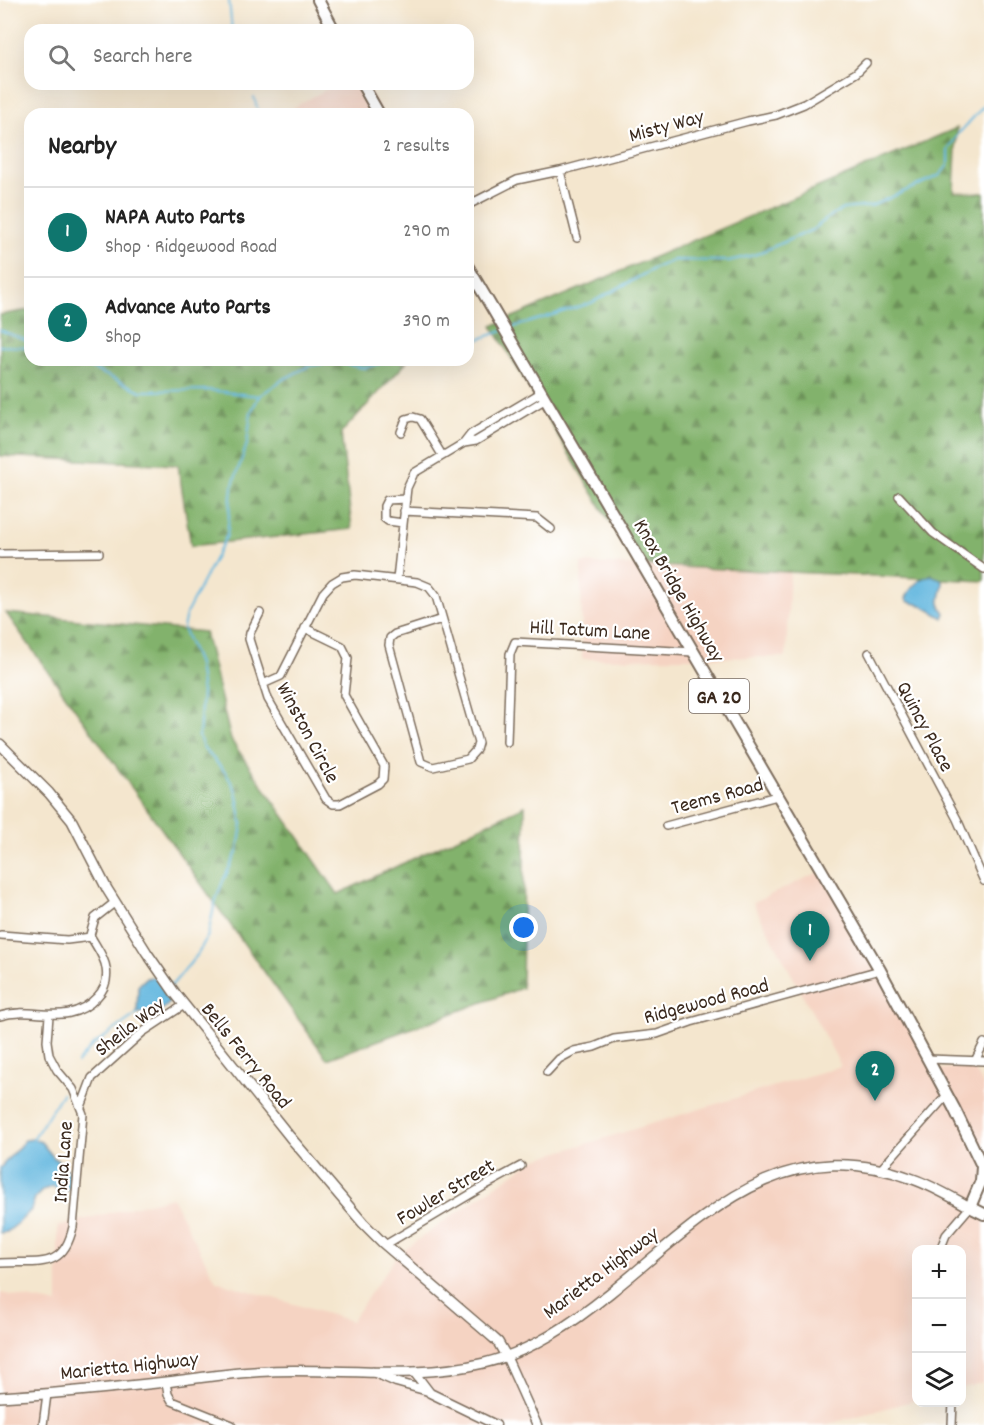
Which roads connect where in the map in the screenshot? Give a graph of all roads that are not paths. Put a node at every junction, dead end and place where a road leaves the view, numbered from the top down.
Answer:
1 (318, 0) edge
2 (330, 24) edge
3 (866, 63) dead end
4 (365, 90) edge
5 (376, 108) edge
6 (560, 171) junction
7 (474, 202) edge
8 (577, 238) dead end
9 (474, 277) edge
10 (544, 395) junction
11 (401, 432) dead end
12 (442, 456) junction
13 (899, 496) dead end
14 (406, 498) junction
15 (404, 511) junction
16 (403, 524) junction
17 (551, 529) dead end
18 (99, 553) dead end
19 (0, 554) edge
20 (984, 569) edge
21 (397, 579) junction
22 (260, 613) dead end
23 (442, 619) junction
24 (305, 628) junction
25 (693, 652) junction
26 (869, 653) dead end
27 (263, 684) junction
28 (507, 742) dead end
29 (0, 744) edge
30 (777, 796) junction
31 (666, 826) dead end
32 (984, 880) edge
33 (114, 903) junction
34 (1, 935) edge
35 (91, 937) junction
36 (880, 970) junction
37 (184, 1005) junction
38 (50, 1016) junction
39 (0, 1017) edge
40 (984, 1043) edge
41 (928, 1059) junction
42 (975, 1061) junction
43 (984, 1061) edge
44 (547, 1072) dead end
45 (947, 1095) junction
46 (81, 1107) junction
47 (521, 1166) dead end
48 (983, 1168) edge
49 (880, 1170) junction
50 (970, 1207) junction
51 (984, 1214) edge
52 (386, 1245) junction
53 (942, 1245) edge
54 (0, 1263) edge
55 (506, 1356) junction
56 (370, 1371) junction
57 (414, 1372) junction
58 (166, 1382) junction
59 (428, 1391) junction
60 (47, 1394) junction
61 (0, 1397) edge
62 (952, 1407) edge
63 (43, 1425) edge
64 (232, 1425) edge
65 (496, 1425) edge
66 (537, 1425) edge
67 (952, 1425) edge

1 - 2 main road
3 - 6 street, Misty Way
4 - 5 main road
6 - 7 street, Misty Way
6 - 8 street
9 - 10 main road, Knox Bridge Highway / GA 20
10 - 12 street
10 - 25 main road, Knox Bridge Highway / GA 20
11 - 12 street
12 - 14 street
13 - 20 street
14 - 15 street
14 - 16 street
15 - 16 street
15 - 17 street
16 - 21 street
18 - 19 street
21 - 23 street
21 - 24 street
22 - 27 street, Winston Circle
23 - 23 street
24 - 27 street
24 - 27 street, Winston Circle
25 - 28 street, Hill Tatum Lane
25 - 30 main road, Knox Bridge Highway / GA 20
26 - 32 street, Quincy Place
29 - 33 main road, Bells Ferry Road
30 - 31 street, Teems Road
30 - 36 main road, Knox Bridge Highway / GA 20
33 - 35 street
33 - 37 main road, Bells Ferry Road
34 - 35 street
35 - 38 street
36 - 41 main road, Knox Bridge Highway / GA 20
36 - 44 street, Ridgewood Road
37 - 46 street, Sheila Way
37 - 52 main road, Bells Ferry Road
38 - 39 street
38 - 46 street, India Lane
40 - 42 street
41 - 42 street
41 - 45 main road, GA 20
42 - 43 street
45 - 48 main road, GA 20
45 - 49 street
46 - 54 street, India Lane
47 - 52 street, Fowler Street
48 - 50 main road, GA 20
49 - 50 main road, Marietta Highway
49 - 55 main road, Marietta Highway
50 - 51 main road, Marietta Highway
50 - 53 street
52 - 55 main road, Bells Ferry Road
55 - 57 main road, Marietta Highway
55 - 66 street
56 - 57 main road, Marietta Highway
56 - 58 main road, Marietta Highway
56 - 59 street
57 - 59 street
58 - 60 main road, Marietta Highway
58 - 64 street
59 - 65 street
60 - 61 main road, Marietta Highway
60 - 63 street
62 - 67 street

